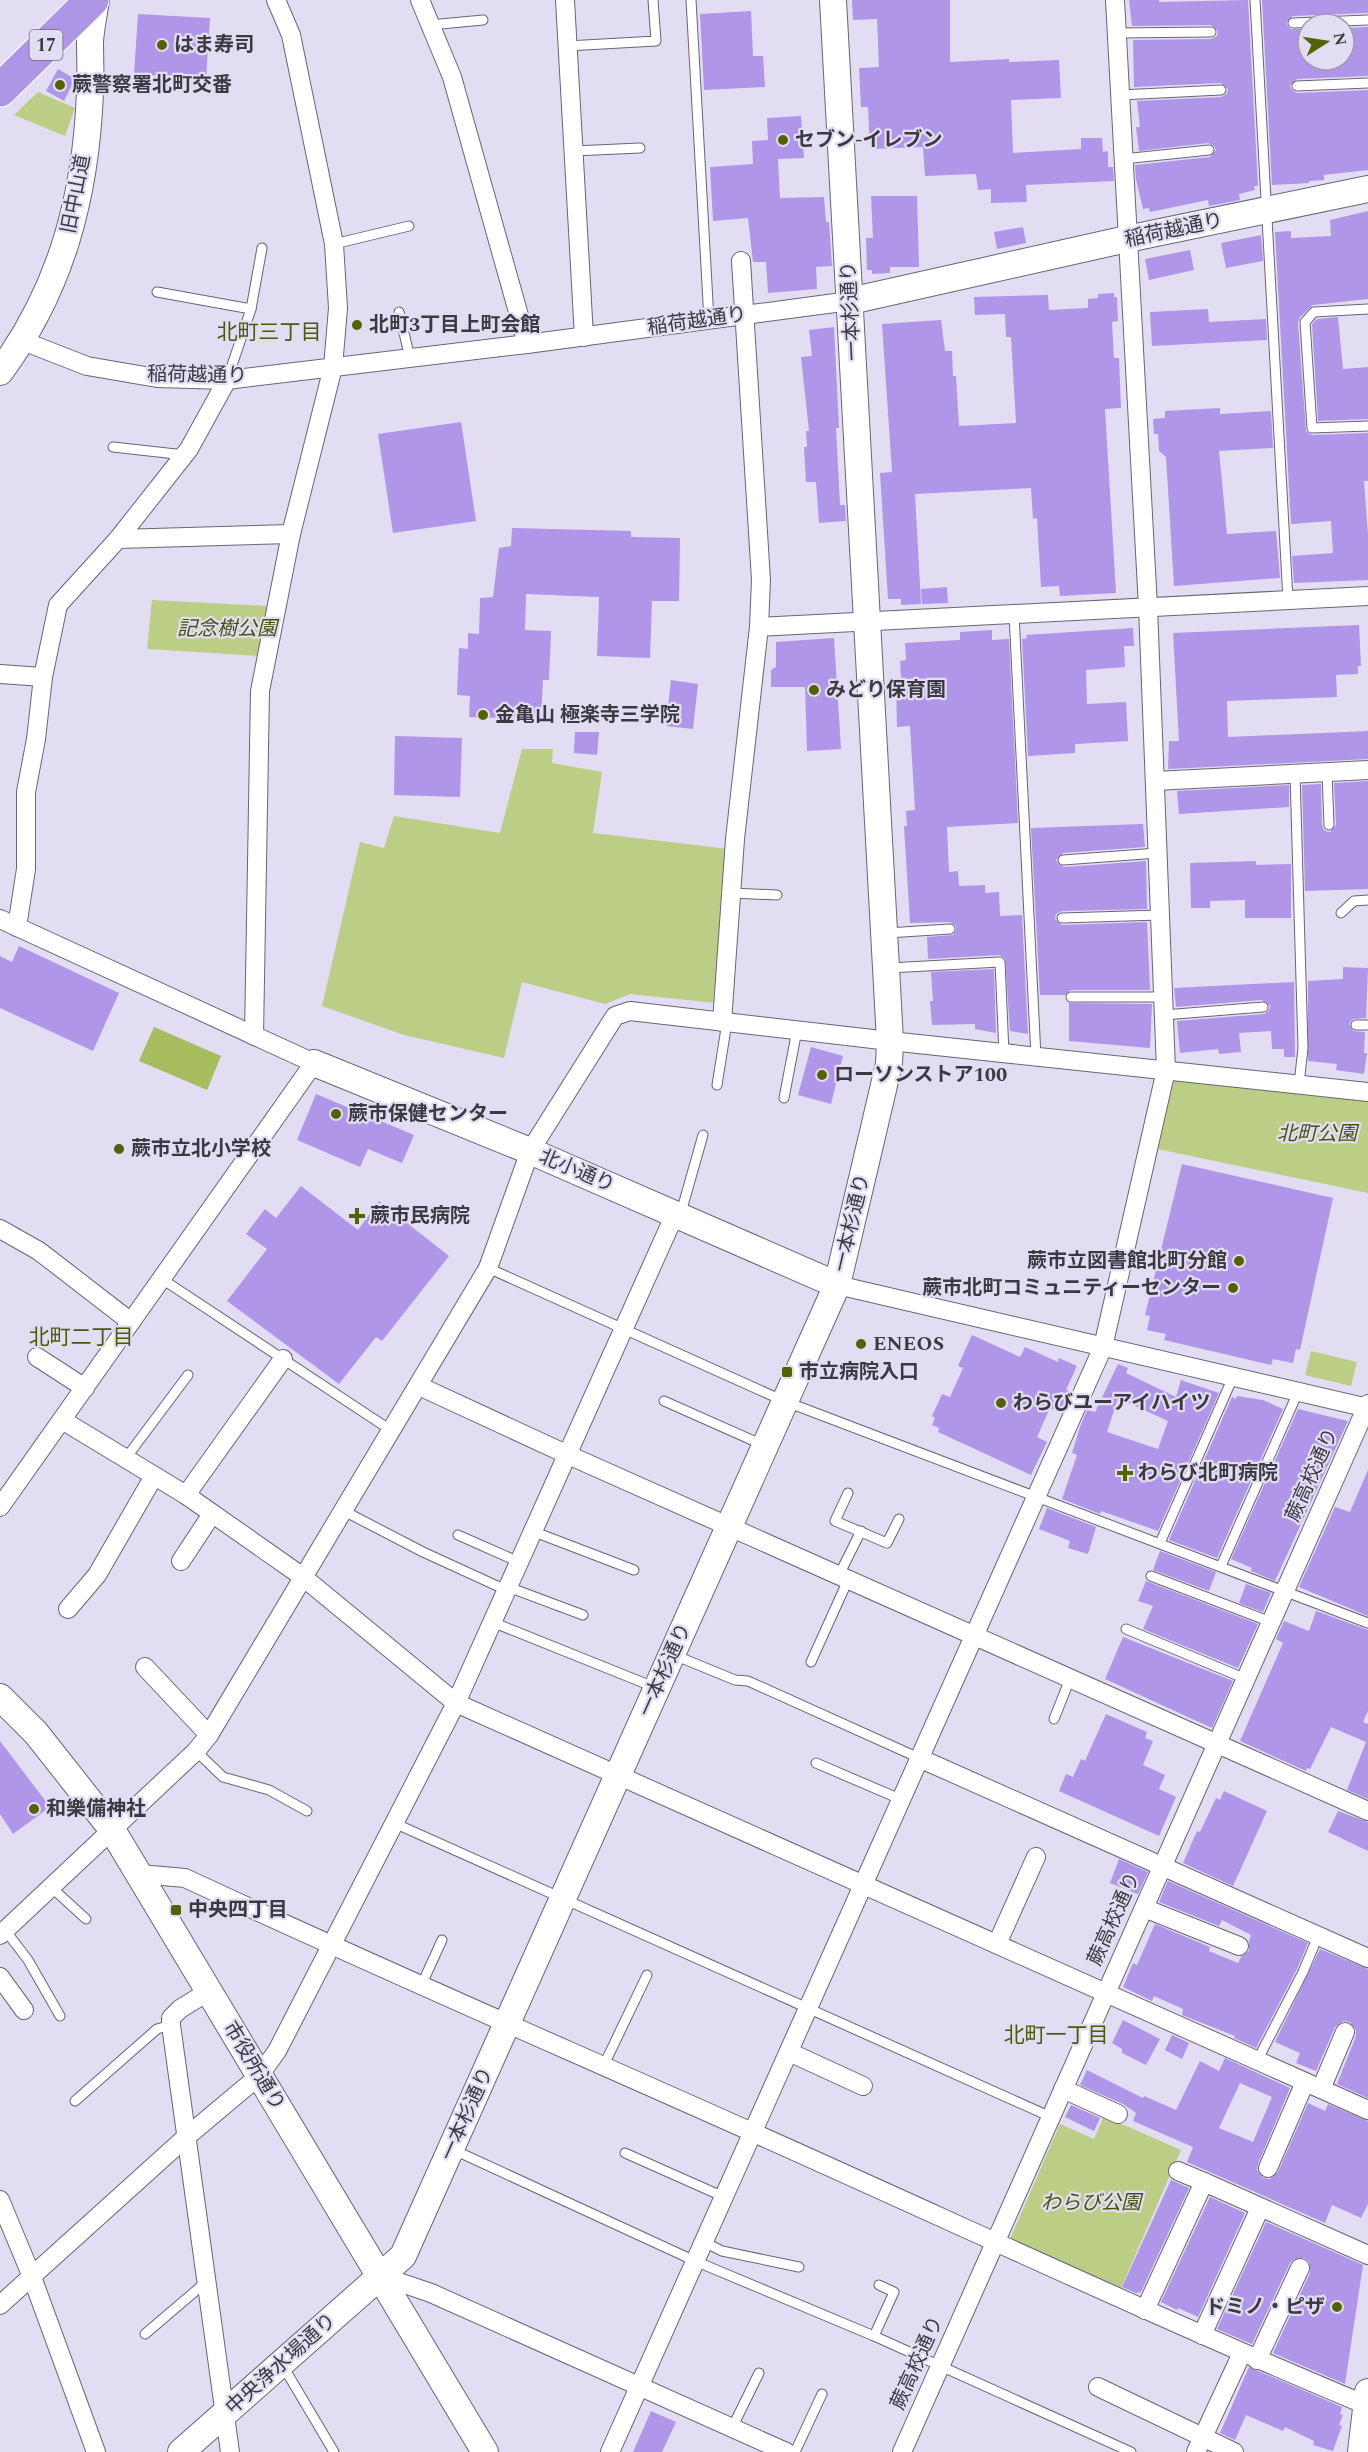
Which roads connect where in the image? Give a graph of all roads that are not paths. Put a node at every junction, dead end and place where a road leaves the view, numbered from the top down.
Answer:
1 (94, 0) edge
2 (276, 0) edge
3 (420, 0) edge
4 (565, 0) edge
5 (654, 0) edge
6 (692, 0) edge
7 (833, 0) edge
8 (1115, 0) edge
9 (1255, 0) edge
10 (483, 20) dead end
11 (1368, 20) edge
12 (1293, 23) dead end
13 (430, 25) junction
14 (1211, 32) dead end
15 (1117, 33) junction
16 (567, 46) junction
17 (1368, 83) edge
18 (1297, 86) dead end
19 (0, 90) edge
20 (1221, 90) dead end
21 (1120, 95) junction
22 (640, 148) dead end
23 (1209, 150) dead end
24 (573, 151) junction
25 (1123, 159) junction
26 (1368, 189) edge
27 (1267, 210) junction
28 (409, 226) dead end
29 (1127, 239) junction
30 (334, 244) junction
31 (262, 248) dead end
32 (741, 261) dead end
33 (157, 292) dead end
34 (850, 301) junction
35 (251, 309) junction
36 (1368, 309) edge
37 (399, 312) dead end
38 (746, 315) junction
39 (709, 320) junction
40 (584, 337) junction
41 (23, 341) junction
42 (527, 344) junction
43 (410, 358) junction
44 (333, 367) junction
45 (0, 372) edge
46 (227, 380) junction
47 (1368, 426) edge
48 (113, 447) dead end
49 (185, 455) junction
50 (291, 534) junction
51 (117, 539) junction
52 (1368, 596) edge
53 (1288, 600) junction
54 (1148, 607) junction
55 (1014, 614) junction
56 (868, 623) junction
57 (759, 627) junction
58 (0, 674) edge
59 (43, 677) junction
60 (1368, 770) edge
61 (1327, 772) junction
62 (1294, 774) junction
63 (1155, 781) junction
64 (1329, 825) dead end
65 (1158, 853) junction
66 (1063, 860) dead end
67 (732, 893) junction
68 (777, 895) dead end
69 (1368, 900) edge
70 (1341, 913) dead end
71 (1160, 915) junction
72 (1062, 918) dead end
73 (0, 919) edge
74 (17, 927) junction
75 (950, 928) dead end
76 (885, 933) junction
77 (886, 968) junction
78 (1071, 997) dead end
79 (1163, 1006) junction
80 (1263, 1007) dead end
81 (725, 1022) junction
82 (1356, 1025) dead end
83 (1368, 1025) edge
84 (797, 1030) junction
85 (254, 1036) junction
86 (890, 1041) junction
87 (1004, 1053) junction
88 (1036, 1057) junction
89 (314, 1063) junction
90 (1166, 1070) junction
91 (1299, 1084) junction
92 (717, 1085) dead end
93 (1368, 1092) edge
94 (783, 1098) dead end
95 (703, 1135) dead end
96 (530, 1151) junction
97 (677, 1215) junction
98 (0, 1229) edge
99 (488, 1268) junction
100 (162, 1279) junction
101 (837, 1285) junction
102 (131, 1322) junction
103 (622, 1330) junction
104 (1103, 1347) junction
105 (37, 1356) dead end
106 (283, 1359) junction
107 (188, 1375) dead end
108 (1233, 1377) junction
109 (419, 1386) junction
110 (85, 1388) junction
111 (1298, 1392) junction
112 (664, 1401) dead end
113 (784, 1401) junction
114 (1368, 1406) edge
115 (62, 1420) junction
116 (392, 1431) junction
117 (764, 1446) junction
118 (566, 1454) junction
119 (126, 1458) junction
120 (154, 1476) junction
121 (848, 1493) dead end
122 (186, 1495) junction
123 (1036, 1496) junction
124 (0, 1507) edge
125 (344, 1511) junction
126 (212, 1514) junction
127 (899, 1519) dead end
128 (728, 1526) junction
129 (532, 1531) junction
130 (861, 1532) junction
131 (458, 1535) dead end
132 (1160, 1543) junction
133 (181, 1561) dead end
134 (519, 1562) junction
135 (1221, 1566) junction
136 (634, 1570) dead end
137 (1150, 1576) dead end
138 (303, 1577) junction
139 (843, 1578) junction
140 (507, 1589) junction
141 (1285, 1591) junction
142 (68, 1609) dead end
143 (583, 1615) dead end
144 (492, 1622) junction
145 (1271, 1622) junction
146 (1368, 1623) edge
147 (1126, 1629) dead end
148 (974, 1636) junction
149 (672, 1654) junction
150 (811, 1662) dead end
151 (145, 1667) dead end
152 (1070, 1679) junction
153 (1246, 1679) junction
154 (657, 1688) junction
155 (0, 1696) edge
156 (456, 1703) junction
157 (1054, 1719) dead end
158 (208, 1736) junction
159 (1217, 1745) junction
160 (196, 1751) junction
161 (919, 1758) junction
162 (816, 1763) dead end
163 (618, 1775) junction
164 (900, 1799) junction
165 (307, 1811) dead end
166 (1368, 1811) edge
167 (394, 1823) junction
168 (111, 1828) junction
169 (1036, 1857) dead end
170 (1162, 1867) junction
171 (140, 1874) junction
172 (862, 1884) junction
173 (51, 1887) junction
174 (563, 1899) junction
175 (1144, 1908) junction
176 (86, 1919) dead end
177 (2, 1933) edge
178 (1318, 1936) junction
179 (442, 1940) dead end
180 (997, 1944) junction
181 (331, 1946) junction
182 (1239, 1946) dead end
183 (1368, 1958) edge
184 (647, 1975) dead end
185 (0, 1977) edge
186 (421, 1986) junction
187 (209, 1991) junction
188 (1106, 1992) junction
189 (807, 2008) junction
190 (24, 2010) dead end
191 (60, 2016) dead end
192 (171, 2025) junction
193 (507, 2025) junction
194 (1345, 2032) dead end
195 (789, 2052) junction
196 (1258, 2059) junction
197 (603, 2067) junction
198 (259, 2076) junction
199 (1313, 2085) junction
200 (863, 2086) dead end
201 (1063, 2089) junction
202 (75, 2101) dead end
203 (1368, 2110) edge
204 (1118, 2114) dead end
205 (1051, 2117) junction
206 (753, 2133) junction
207 (185, 2138) junction
208 (451, 2149) junction
209 (626, 2153) dead end
210 (1268, 2168) dead end
211 (1178, 2171) dead end
212 (1204, 2182) junction
213 (724, 2197) junction
214 (0, 2200) edge
215 (1260, 2208) junction
216 (704, 2242) junction
217 (995, 2242) junction
218 (1368, 2255) edge
219 (695, 2261) junction
220 (799, 2267) dead end
221 (1300, 2268) dead end
222 (381, 2276) junction
223 (32, 2277) junction
224 (206, 2282) junction
225 (879, 2285) dead end
226 (0, 2305) edge
227 (1145, 2310) junction
228 (145, 2334) dead end
229 (1202, 2335) junction
230 (874, 2336) junction
231 (1250, 2356) junction
232 (281, 2364) junction
233 (939, 2367) junction
234 (759, 2373) dead end
235 (638, 2387) junction
236 (1098, 2387) dead end
237 (822, 2394) dead end
238 (1367, 2399) edge
239 (225, 2415) junction
240 (732, 2428) junction
241 (1199, 2445) edge
242 (1364, 2447) edge
243 (96, 2452) edge
244 (181, 2452) edge
245 (230, 2452) edge
246 (334, 2452) edge
247 (485, 2452) edge
248 (610, 2452) edge
249 (786, 2452) edge
250 (795, 2452) edge
251 (902, 2452) edge
252 (1131, 2452) edge
253 (1234, 2452) edge

1 - 19 highway, 17
1 - 41 street, 旧中山道
2 - 30 street
3 - 13 street
4 - 16 street
5 - 16 lane
6 - 39 lane
7 - 34 street, 一本杉通り
8 - 15 street
9 - 27 lane
10 - 13 lane
11 - 12 lane
13 - 42 street
14 - 15 lane
15 - 21 street
16 - 24 street
17 - 18 lane
20 - 21 lane
21 - 25 street
22 - 24 lane
23 - 25 lane
24 - 40 street
25 - 29 street
26 - 27 street, 稲荷越通り
27 - 29 street, 稲荷越通り
27 - 53 lane
28 - 30 lane
29 - 34 street, 稲荷越通り
29 - 54 street
30 - 44 street
31 - 35 lane
32 - 38 street
33 - 35 lane
34 - 38 street, 稲荷越通り
34 - 56 street, 一本杉通り
35 - 46 lane
36 - 47 lane
37 - 43 lane
38 - 39 street, 稲荷越通り
38 - 57 street
39 - 40 street, 稲荷越通り
40 - 42 street, 稲荷越通り
41 - 45 street, 旧中山道
41 - 46 street, 稲荷越通り
42 - 43 street, 稲荷越通り
43 - 44 street, 稲荷越通り
44 - 46 street, 稲荷越通り
44 - 50 street
46 - 49 street
48 - 49 lane
49 - 51 street
50 - 51 street
50 - 85 street
51 - 59 street
52 - 53 street
53 - 54 street
54 - 55 street
54 - 63 street
55 - 56 street
55 - 88 lane
56 - 57 street
56 - 76 street, 一本杉通り
57 - 67 street
58 - 59 street
59 - 74 street
60 - 61 street
61 - 62 street
61 - 64 lane
62 - 63 street
62 - 91 lane
63 - 65 street
65 - 66 lane
65 - 71 street
67 - 68 lane
67 - 81 street
69 - 70 lane
71 - 72 lane
71 - 79 street
73 - 74 street
74 - 85 street
75 - 76 lane
76 - 77 street, 一本杉通り
77 - 86 street, 一本杉通り
77 - 87 lane
78 - 79 lane
79 - 80 lane
79 - 90 street
81 - 84 street
81 - 92 lane
81 - 96 street
82 - 83 lane
84 - 86 street
84 - 94 lane
85 - 89 street
86 - 87 street
86 - 101 street, 一本杉通り
87 - 88 street
88 - 90 street
89 - 96 street, 北小通り
89 - 100 street
90 - 91 street
90 - 104 street
91 - 93 street
95 - 97 lane
96 - 97 street, 北小通り
96 - 99 street
97 - 101 street, 北小通り
97 - 103 street
98 - 102 street
99 - 103 lane
99 - 109 street
100 - 102 street
100 - 106 lane
101 - 104 street
101 - 113 street, 一本杉通り
102 - 110 street
103 - 113 lane
103 - 118 street
104 - 108 street
104 - 123 street
105 - 110 street
106 - 116 lane
106 - 122 street
107 - 119 lane
108 - 111 street
108 - 132 lane
109 - 116 street
109 - 118 street
110 - 115 street
111 - 114 street
111 - 135 lane
112 - 117 lane
113 - 117 street, 一本杉通り
113 - 123 lane
114 - 141 street, 蕨高校通り
115 - 119 street
115 - 124 street
116 - 125 street
117 - 128 street, 一本杉通り
118 - 128 street
118 - 129 street
119 - 120 street
120 - 122 street
120 - 142 street
121 - 130 lane
122 - 126 street
123 - 132 lane
123 - 148 street
125 - 138 street
125 - 140 lane
126 - 133 street
126 - 138 street
127 - 130 lane
128 - 139 street
128 - 149 street, 一本杉通り
129 - 134 street
129 - 136 lane
130 - 139 lane
131 - 134 lane
132 - 135 lane
134 - 140 street
135 - 141 lane
137 - 145 lane
138 - 156 street
138 - 158 street
139 - 148 street
139 - 150 lane
140 - 143 lane
140 - 144 street
141 - 145 street, 蕨高校通り
141 - 146 lane
144 - 154 lane
144 - 156 street
145 - 153 street, 蕨高校通り
147 - 153 lane
148 - 152 street
148 - 161 street
149 - 154 street, 一本杉通り
149 - 161 lane
151 - 158 street
152 - 157 lane
152 - 159 street
153 - 159 street, 蕨高校通り
154 - 163 street, 一本杉通り
155 - 168 street, 市役所通り
156 - 163 street
156 - 167 street
158 - 160 street
159 - 166 street
159 - 170 street, 蕨高校通り
160 - 165 lane
160 - 168 street
161 - 164 street
161 - 170 street
162 - 164 lane
163 - 172 street
163 - 174 street, 一本杉通り
164 - 172 street
167 - 174 lane
167 - 181 street
168 - 171 street, 市役所通り
168 - 173 street
169 - 180 street
170 - 175 street, 蕨高校通り
170 - 178 street
171 - 181 street
171 - 187 street, 市役所通り
172 - 180 street
172 - 189 street
173 - 176 lane
173 - 177 street
174 - 189 lane
174 - 193 street, 一本杉通り
175 - 182 street
175 - 188 street, 蕨高校通り
177 - 191 lane
178 - 183 street
178 - 196 lane
179 - 186 lane
180 - 188 street
181 - 186 street
181 - 198 street
184 - 197 lane
185 - 190 street
186 - 193 street
187 - 192 street
187 - 198 street, 市役所通り
188 - 196 street
188 - 201 street, 蕨高校通り
189 - 195 street
189 - 205 lane
192 - 202 lane
192 - 207 street
193 - 197 street
193 - 208 street, 一本杉通り
194 - 199 street
195 - 200 street
195 - 206 street
196 - 199 street
197 - 206 street
198 - 207 street
198 - 222 street, 市役所通り
199 - 203 street
199 - 210 street
201 - 204 street
201 - 205 street, 蕨高校通り
205 - 217 street, 蕨高校通り
206 - 213 street
206 - 217 street
207 - 223 street
207 - 224 street
208 - 219 lane
208 - 222 street, 一本杉通り
209 - 213 lane
211 - 212 street
212 - 215 street
212 - 227 street
213 - 216 street
214 - 223 street
215 - 218 street
215 - 229 street
216 - 219 street
216 - 220 lane
217 - 227 street
217 - 233 street, 蕨高校通り
219 - 230 lane
219 - 235 street
221 - 231 street
222 - 232 street, 中央浄水場通り
222 - 235 street
222 - 247 street, 市役所通り
223 - 226 street
223 - 243 street
224 - 228 lane
224 - 239 street
225 - 230 lane
227 - 229 street
229 - 231 street
230 - 233 lane
231 - 238 street
231 - 241 street
232 - 239 street, 中央浄水場通り
232 - 246 lane
233 - 251 street, 蕨高校通り
233 - 252 lane
234 - 240 lane
235 - 240 street
235 - 248 street
236 - 241 street
237 - 250 lane
238 - 242 street
239 - 244 street, 中央浄水場通り
239 - 245 street
240 - 249 street
241 - 253 street

